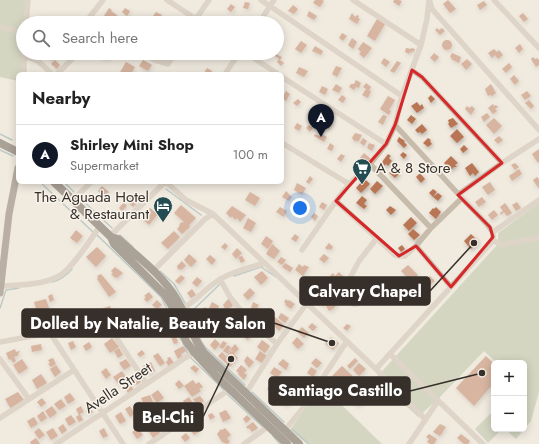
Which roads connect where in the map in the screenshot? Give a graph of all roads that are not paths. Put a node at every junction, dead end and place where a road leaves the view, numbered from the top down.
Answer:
1 (28, 0) edge
2 (103, 0) edge
3 (167, 0) edge
4 (209, 0) edge
5 (261, 0) edge
6 (274, 0) edge
7 (353, 0) edge
8 (429, 0) edge
9 (494, 0) edge
10 (270, 6) junction
11 (27, 16) edge
12 (91, 16) edge
13 (188, 16) edge
14 (198, 16) edge
15 (264, 16) edge
16 (439, 17) junction
17 (427, 20) junction
18 (0, 27) edge
19 (16, 31) edge
20 (421, 45) junction
21 (539, 48) edge
22 (24, 60) edge
23 (37, 60) edge
24 (71, 60) edge
25 (155, 60) edge
26 (171, 60) edge
27 (234, 60) edge
28 (257, 60) edge
29 (412, 70) junction
30 (24, 72) edge
31 (50, 72) edge
32 (59, 72) edge
33 (226, 72) edge
34 (275, 72) edge
35 (284, 78) edge
36 (402, 96) junction
37 (395, 125) junction
38 (539, 130) edge
39 (539, 139) edge
40 (0, 143) edge
41 (284, 144) edge
42 (386, 144) junction
43 (16, 151) edge
44 (502, 163) junction
45 (370, 164) junction
46 (16, 179) edge
47 (56, 184) edge
48 (89, 184) edge
49 (164, 184) edge
50 (168, 184) edge
51 (349, 184) junction
52 (461, 196) junction
53 (73, 200) junction
54 (539, 200) edge
55 (336, 201) junction
56 (213, 214) junction
57 (100, 226) junction
58 (431, 228) junction
59 (493, 232) junction
60 (110, 236) junction
61 (377, 238) junction
62 (539, 238) edge
63 (493, 240) junction
64 (416, 246) junction
65 (302, 250) dead end
66 (265, 263) junction
67 (2, 265) edge
68 (153, 271) junction
69 (220, 279) junction
70 (451, 287) junction
71 (1, 290) edge
72 (361, 302) dead end
73 (307, 303) junction
74 (178, 310) junction
75 (106, 322) junction
76 (50, 333) junction
77 (347, 341) junction
78 (0, 342) edge
79 (277, 344) junction
80 (194, 352) junction
81 (390, 354) junction
82 (0, 359) edge
83 (376, 369) junction
84 (74, 370) junction
85 (146, 383) junction
86 (230, 389) junction
87 (246, 393) junction
88 (29, 399) junction
89 (438, 401) junction
90 (103, 413) junction
91 (0, 418) edge
92 (425, 419) junction
93 (270, 426) junction
94 (285, 430) junction
95 (479, 439) junction
96 (248, 443) edge
97 (56, 444) edge
98 (123, 444) edge
99 (149, 444) edge
100 (287, 444) edge
101 (299, 444) edge
102 (409, 444) edge
103 (475, 444) edge
104 (484, 444) edge

1 - 11 street
2 - 12 street
3 - 13 street
4 - 14 street
5 - 10 street
6 - 10 street
7 - 20 street
8 - 16 street
8 - 17 street
9 - 21 street
10 - 15 street
10 - 36 street
16 - 17 street
16 - 38 street
17 - 20 street
18 - 19 street
20 - 29 street
22 - 30 street
23 - 31 street
24 - 32 street
25 - 26 street
27 - 33 street
28 - 34 street
29 - 36 street
29 - 44 street
35 - 42 street
36 - 37 street
37 - 42 street
37 - 52 street
39 - 44 street
40 - 43 highway
41 - 51 street
42 - 45 street
44 - 52 street
45 - 51 street
45 - 58 street
46 - 67 main road
47 - 53 highway
48 - 53 street
49 - 60 street
50 - 56 street
51 - 55 street
52 - 58 street
52 - 59 street
53 - 57 highway
54 - 59 street
55 - 61 street
55 - 65 street
56 - 66 street
56 - 68 street
57 - 60 highway
57 - 71 street
58 - 64 street
59 - 63 street
60 - 68 highway
60 - 74 highway
61 - 64 street
61 - 72 street
62 - 63 street
63 - 70 street
64 - 70 street
66 - 69 street
66 - 73 street
67 - 71 main road
68 - 74 highway
69 - 74 street
69 - 79 street
70 - 81 street
73 - 77 street
73 - 79 street
74 - 75 street
74 - 80 highway
74 - 87 highway
75 - 76 street
75 - 85 street
76 - 78 street
76 - 84 street
77 - 83 street
77 - 94 street
79 - 87 street
80 - 85 street, Avella Street
80 - 86 highway
81 - 83 street
81 - 89 street
82 - 88 street
83 - 92 street
84 - 88 street
84 - 90 street
85 - 90 street, Avella Street
86 - 93 highway
86 - 99 street
87 - 94 highway
88 - 91 street
89 - 92 street
89 - 95 street
90 - 97 street, Avella Street
90 - 98 street
92 - 102 street
93 - 96 street
93 - 100 highway
94 - 101 highway
95 - 103 street
95 - 104 street

